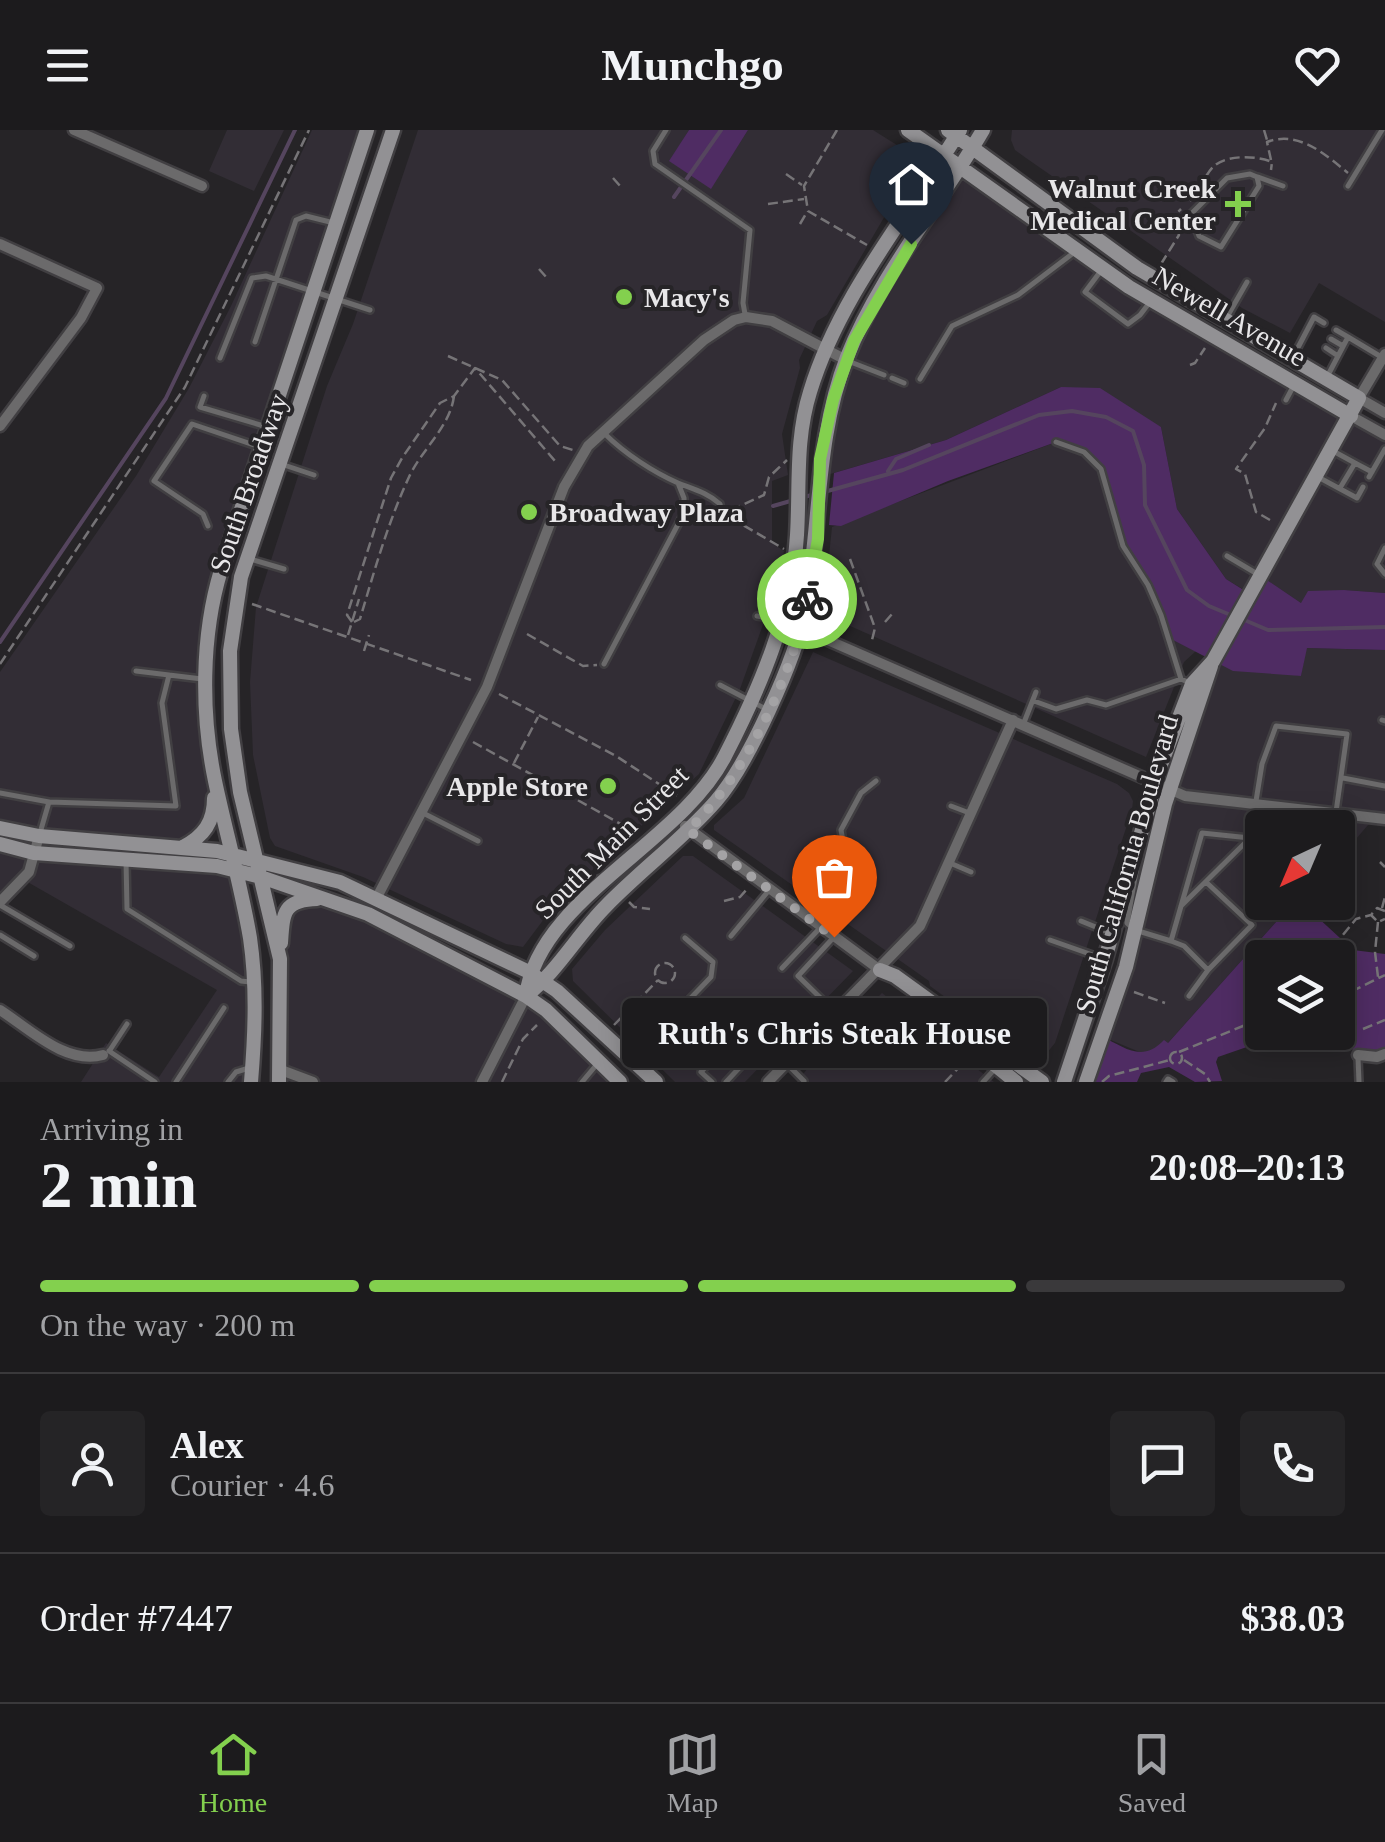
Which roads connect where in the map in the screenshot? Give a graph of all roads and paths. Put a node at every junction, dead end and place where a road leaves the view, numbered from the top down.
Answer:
1 (309, 130) edge
2 (367, 130) edge
3 (393, 130) edge
4 (666, 130) edge
5 (837, 130) edge
6 (908, 130) edge
7 (983, 130) edge
8 (1264, 130) edge
9 (1382, 130) edge
10 (82, 131) edge
11 (954, 132) edge
12 (1268, 142) junction
13 (973, 148) junction
14 (944, 155) junction
15 (1272, 162) dead end
16 (961, 166) junction
17 (786, 174) dead end
18 (1257, 177) junction
19 (612, 178) dead end
20 (1353, 178) junction
21 (202, 186) dead end
22 (804, 186) junction
23 (1283, 186) dead end
24 (1348, 186) dead end
25 (620, 187) dead end
26 (806, 199) junction
27 (768, 204) dead end
28 (808, 211) junction
29 (337, 224) junction
30 (800, 224) dead end
31 (0, 244) edge
32 (870, 247) dead end
33 (1076, 251) junction
34 (539, 269) dead end
35 (1102, 270) junction
36 (547, 278) dead end
37 (276, 280) junction
38 (1247, 282) dead end
39 (314, 292) junction
40 (336, 298) junction
41 (1150, 301) junction
42 (370, 310) dead end
43 (746, 317) junction
44 (1226, 319) junction
45 (1324, 322) dead end
46 (1310, 326) junction
47 (1336, 330) dead end
48 (1319, 332) dead end
49 (1304, 335) junction
50 (1348, 337) junction
51 (1331, 339) dead end
52 (1314, 340) dead end
53 (255, 342) dead end
54 (1207, 342) dead end
55 (1343, 346) junction
56 (1326, 348) dead end
57 (826, 352) junction
58 (448, 356) dead end
59 (1338, 356) junction
60 (1384, 356) edge
61 (1293, 357) junction
62 (220, 358) dead end
63 (846, 360) junction
64 (1190, 364) dead end
65 (475, 368) junction
66 (884, 375) dead end
67 (892, 378) dead end
68 (920, 378) dead end
69 (1327, 378) junction
70 (1295, 382) junction
71 (904, 384) dead end
72 (204, 396) dead end
73 (454, 396) junction
74 (1360, 398) junction
75 (1277, 400) dead end
76 (1286, 400) dead end
77 (522, 403) junction
78 (511, 413) junction
79 (1385, 413) edge
80 (1351, 416) junction
81 (538, 422) junction
82 (0, 426) edge
83 (268, 428) junction
84 (528, 431) junction
85 (603, 432) junction
86 (1385, 435) edge
87 (1056, 442) dead end
88 (261, 447) junction
89 (408, 448) junction
90 (1385, 449) edge
91 (574, 450) dead end
92 (1333, 450) junction
93 (420, 456) junction
94 (793, 458) junction
95 (554, 461) dead end
96 (1355, 463) junction
97 (1377, 463) junction
98 (281, 464) junction
99 (1385, 467) edge
100 (314, 476) dead end
101 (1318, 476) junction
102 (678, 482) junction
103 (1363, 487) dead end
104 (1340, 488) junction
105 (386, 497) junction
106 (400, 502) junction
107 (730, 510) dead end
108 (724, 516) joint
109 (1270, 520) dead end
110 (208, 526) dead end
111 (373, 536) junction
112 (386, 540) junction
113 (1385, 548) edge
114 (786, 550) dead end
115 (366, 556) junction
116 (1227, 556) dead end
117 (247, 558) junction
118 (850, 559) dead end
119 (379, 560) junction
120 (284, 568) dead end
121 (1385, 574) edge
122 (1262, 576) junction
123 (353, 598) junction
124 (359, 599) junction
125 (366, 602) junction
126 (252, 604) dead end
127 (892, 614) dead end
128 (757, 616) dead end
129 (784, 621) junction
130 (352, 622) junction
131 (885, 622) dead end
132 (802, 627) junction
133 (526, 634) dead end
134 (369, 635) dead end
135 (348, 636) junction
136 (872, 640) dead end
137 (364, 651) dead end
138 (1213, 661) junction
139 (0, 664) edge
140 (604, 664) joint
141 (136, 671) dead end
142 (169, 676) junction
143 (206, 679) junction
144 (471, 680) dead end
145 (1187, 682) junction
146 (720, 684) dead end
147 (1036, 692) dead end
148 (498, 694) dead end
149 (750, 700) junction
150 (1034, 701) junction
151 (768, 710) junction
152 (539, 716) junction
153 (1018, 722) junction
154 (472, 742) dead end
155 (514, 764) junction
156 (214, 777) junction
157 (1342, 778) junction
158 (876, 781) dead end
159 (1154, 784) junction
160 (1385, 786) edge
161 (1170, 791) junction
162 (0, 793) edge
163 (680, 798) dead end
164 (49, 802) junction
165 (1254, 805) junction
166 (952, 806) dead end
167 (1253, 810) edge
168 (1300, 810) edge
169 (1337, 810) edge
170 (420, 812) junction
171 (973, 814) junction
172 (1355, 816) edge
173 (1385, 819) edge
174 (683, 824) junction
175 (0, 828) edge
176 (638, 833) dead end
177 (39, 836) junction
178 (1245, 837) edge
179 (478, 841) dead end
180 (1245, 843) edge
181 (0, 844) edge
182 (1136, 845) junction
183 (181, 848) junction
184 (34, 854) junction
185 (126, 860) junction
186 (233, 862) junction
187 (1380, 862) dead end
188 (950, 863) junction
189 (1385, 866) edge
190 (259, 869) junction
191 (972, 872) dead end
192 (1206, 882) junction
193 (747, 890) dead end
194 (770, 890) junction
195 (1385, 897) edge
196 (324, 898) junction
197 (376, 898) junction
198 (627, 901) dead end
199 (724, 901) dead end
200 (0, 904) edge
201 (1181, 906) junction
202 (650, 909) dead end
203 (1384, 910) edge
204 (1372, 915) junction
205 (807, 916) junction
206 (1385, 919) edge
207 (1081, 921) dead end
208 (1378, 922) junction
209 (821, 927) junction
210 (1136, 930) junction
211 (1111, 933) junction
212 (0, 935) edge
213 (731, 936) dead end
214 (834, 937) junction
215 (685, 938) dead end
216 (1050, 940) dead end
217 (1338, 940) edge
218 (1172, 941) junction
219 (70, 946) dead end
220 (34, 956) dead end
221 (280, 959) junction
222 (1105, 959) junction
223 (782, 968) dead end
224 (880, 970) junction
225 (1208, 970) junction
226 (529, 972) junction
227 (1385, 975) edge
228 (1378, 977) junction
229 (658, 980) junction
230 (254, 982) junction
231 (544, 982) junction
232 (1355, 989) edge
233 (1128, 990) dead end
234 (526, 996) junction
235 (1189, 996) dead end
236 (1165, 1002) dead end
237 (710, 1006) dead end
238 (224, 1008) dead end
239 (0, 1010) edge
240 (836, 1012) junction
241 (1385, 1020) edge
242 (127, 1024) dead end
243 (537, 1026) dead end
244 (614, 1026) dead end
245 (1244, 1026) edge
246 (1363, 1028) dead end
247 (739, 1032) junction
248 (730, 1041) dead end
249 (757, 1049) junction
250 (720, 1052) dead end
251 (1179, 1052) junction
252 (106, 1053) junction
253 (1385, 1054) edge
254 (1358, 1055) joint
255 (632, 1059) junction
256 (966, 1060) dead end
257 (1170, 1060) junction
258 (1182, 1060) junction
259 (600, 1061) junction
260 (782, 1067) junction
261 (997, 1067) junction
262 (252, 1074) edge
263 (280, 1076) edge
264 (616, 1081) edge
265 (804, 1081) edge
266 (155, 1082) edge
267 (176, 1082) edge
268 (228, 1082) edge
269 (313, 1082) edge
270 (482, 1082) edge
271 (502, 1082) edge
272 (582, 1082) edge
273 (656, 1082) edge
274 (712, 1082) edge
275 (726, 1082) edge
276 (768, 1082) edge
277 (945, 1082) edge
278 (982, 1082) edge
279 (1016, 1082) edge
280 (1042, 1082) edge
281 (1064, 1082) edge
282 (1086, 1082) edge
283 (1102, 1082) edge
284 (1210, 1082) edge
285 (1359, 1082) edge

1 - 139 path
2 - 29 main road, South Broadway
3 - 40 main road, South Broadway
4 - 43 lane
5 - 22 path
6 - 14 main road, Newell Avenue
7 - 13 main road, South Main Street
8 - 12 path
9 - 20 lane
10 - 21 street
11 - 13 main road, Newell Avenue
11 - 14 main road, South Main Street
12 - 15 path
12 - 20 path
13 - 16 main road, South Main Street
13 - 44 main road, Newell Avenue
14 - 16 main road, Newell Avenue
14 - 57 main road, South Main Street
16 - 33 main road, Newell Avenue
16 - 63 main road, South Main Street
17 - 22 path
18 - 18 lane
18 - 23 lane
19 - 25 path
20 - 24 lane
22 - 26 path
26 - 27 path
26 - 28 path
28 - 30 path
28 - 32 path
29 - 37 lane
29 - 39 main road, South Broadway
31 - 82 street
33 - 35 main road, Newell Avenue
33 - 68 lane
34 - 36 path
35 - 41 main road, Newell Avenue
35 - 41 lane
37 - 39 lane
37 - 53 lane
37 - 62 lane
38 - 44 lane
39 - 40 lane
39 - 83 main road, South Broadway
40 - 42 lane
40 - 98 main road, South Broadway
41 - 70 main road, Newell Avenue
43 - 57 street
43 - 85 street
44 - 61 main road, Newell Avenue
45 - 46 lane
46 - 48 lane
46 - 49 lane
47 - 50 lane
49 - 52 lane
49 - 61 lane
50 - 55 lane
50 - 60 lane
51 - 55 lane
54 - 64 path
55 - 59 lane
56 - 59 lane
57 - 63 street
57 - 94 main road, South Main Street
58 - 65 path
59 - 69 lane
60 - 74 street, South California Boulevard
61 - 69 main road, Newell Avenue
63 - 66 lane
63 - 132 main road, South Main Street
65 - 73 path
65 - 77 path
65 - 78 path
67 - 71 lane
69 - 74 main road, Newell Avenue
70 - 76 lane
70 - 80 main road, Newell Avenue
72 - 83 lane
73 - 89 path
73 - 93 path
74 - 79 street, Newell Avenue
74 - 80 main road, South California Boulevard
75 - 109 path
77 - 78 path
77 - 81 path
78 - 84 path
80 - 86 street, Newell Avenue
80 - 92 main road, South California Boulevard
81 - 84 path
81 - 91 path
83 - 88 main road, South Broadway
84 - 95 path
85 - 102 lane
85 - 170 street
87 - 145 lane
88 - 110 lane
88 - 143 main road, South Broadway
89 - 93 path
89 - 105 path
90 - 97 lane
92 - 96 lane
92 - 101 main road, South California Boulevard
93 - 106 path
94 - 107 path
94 - 129 main road, South Main Street
96 - 97 lane
96 - 104 lane
97 - 99 lane
98 - 100 lane
98 - 117 main road, South Broadway
101 - 104 lane
101 - 122 main road, South California Boulevard
102 - 108 lane
102 - 140 lane
103 - 104 lane
105 - 106 path
105 - 111 path
106 - 112 path
108 - 114 path
111 - 112 path
111 - 115 path
112 - 119 path
113 - 121 lane
115 - 119 path
115 - 123 path
116 - 122 lane
117 - 120 lane
117 - 190 main road, South Broadway
118 - 136 path
119 - 125 path
122 - 138 main road, South California Boulevard
123 - 124 path
123 - 130 path
124 - 125 path
124 - 130 path
125 - 130 path
126 - 135 path
127 - 131 path
128 - 129 lane
129 - 132 street
129 - 149 main road, South Main Street
130 - 135 path
132 - 151 main road, South Main Street
132 - 153 street
133 - 140 path
134 - 137 path, bridge
135 - 144 path
138 - 145 main road, South California Boulevard
138 - 161 main road, South California Boulevard
141 - 142 lane
142 - 143 lane
142 - 164 lane
143 - 156 main road, South Broadway
145 - 150 lane
145 - 159 main road, South California Boulevard
146 - 149 lane
147 - 150 lane
148 - 152 path
149 - 151 lane
149 - 174 main road, South Main Street
150 - 153 lane
151 - 174 main road, South Main Street
152 - 155 path
152 - 163 path
153 - 159 street
153 - 171 street
154 - 155 path
155 - 176 path
156 - 183 main road
156 - 186 main road, South Broadway
157 - 160 lane
157 - 165 lane
157 - 169 lane
158 - 205 lane
159 - 161 street
159 - 182 main road, South California Boulevard
161 - 165 street
161 - 210 main road, South California Boulevard
162 - 164 lane
164 - 177 lane
165 - 167 lane
165 - 168 street
166 - 171 lane
170 - 179 lane
170 - 197 street
171 - 188 street
172 - 173 street
174 - 194 street
174 - 226 main road, South Main Street
174 - 231 main road, South Main Street
175 - 177 main road
177 - 183 main road
177 - 184 street
178 - 201 lane
180 - 192 lane
181 - 184 main road
182 - 210 lane
182 - 211 main road, South California Boulevard
183 - 186 main road
184 - 185 main road
184 - 200 street
185 - 186 main road
185 - 230 lane
186 - 190 main road
186 - 230 main road, South Broadway
187 - 189 path
188 - 191 lane
188 - 224 street
190 - 196 main road
190 - 197 main road
190 - 221 main road, South Broadway
192 - 201 lane
192 - 225 lane
193 - 199 path
194 - 205 street
194 - 213 lane
195 - 203 path
196 - 221 main road
196 - 234 main road
197 - 226 main road
198 - 202 path
200 - 219 lane
201 - 218 lane
203 - 204 path
204 - 208 path
204 - 217 path
205 - 209 street
206 - 208 path
207 - 211 lane
208 - 228 path
209 - 214 street
209 - 223 lane
210 - 218 lane
210 - 282 main road, South California Boulevard
211 - 222 main road, South California Boulevard
212 - 220 lane
214 - 224 street
214 - 240 lane
215 - 255 lane
216 - 222 lane
218 - 225 lane
221 - 263 main road
222 - 281 main road, South California Boulevard
224 - 240 street
224 - 261 main road
224 - 280 main road
225 - 235 lane
226 - 231 main road
226 - 234 main road, South Main Street
227 - 228 path
228 - 232 path
229 - 229 path
229 - 244 path
230 - 262 main road, South Broadway
231 - 234 main road, South Main Street
231 - 255 main road
233 - 236 path
234 - 259 main road
234 - 270 street
237 - 247 lane
238 - 267 lane
239 - 252 street
240 - 260 street
241 - 246 path
242 - 252 lane
243 - 271 path
245 - 251 path
247 - 248 lane
247 - 249 lane
249 - 260 lane
249 - 275 lane
250 - 274 lane
251 - 257 path
251 - 258 path
252 - 266 lane
253 - 254 street
254 - 285 lane
255 - 273 main road
256 - 277 path
257 - 258 path
257 - 283 path
258 - 284 path
259 - 264 main road
259 - 272 lane
260 - 265 lane
260 - 276 street
261 - 278 lane
261 - 279 main road
262 - 268 lane
263 - 269 street

